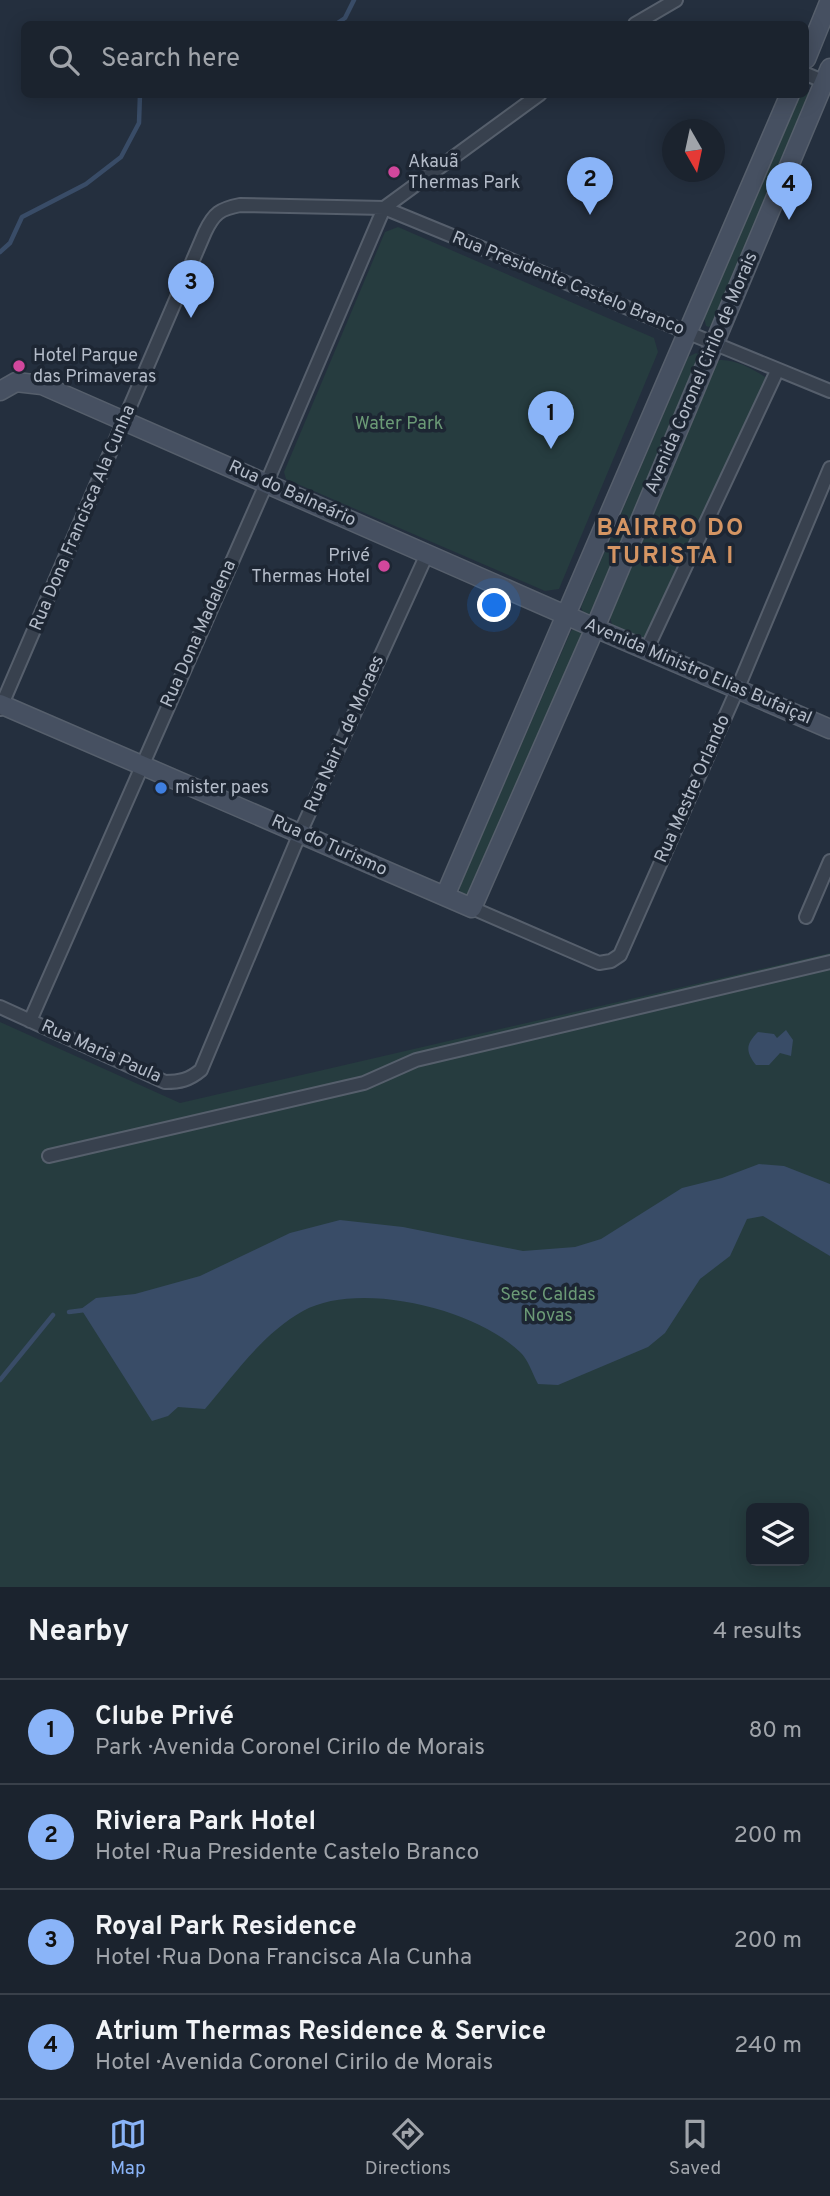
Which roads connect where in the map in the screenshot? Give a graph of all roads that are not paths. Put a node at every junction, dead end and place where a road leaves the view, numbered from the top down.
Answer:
1 (676, 0) edge
2 (830, 0) edge
3 (640, 21) edge
4 (809, 52) edge
5 (809, 75) edge
6 (828, 78) edge
7 (535, 98) edge
8 (788, 98) edge
9 (384, 208) junction
10 (686, 333) junction
11 (714, 344) junction
12 (777, 371) junction
13 (8, 387) edge
14 (830, 391) edge
15 (125, 421) junction
16 (830, 468) edge
17 (267, 482) junction
18 (427, 554) junction
19 (565, 615) junction
20 (595, 628) junction
21 (646, 651) junction
22 (737, 690) junction
23 (1, 706) edge
24 (830, 729) edge
25 (142, 763) junction
26 (300, 833) junction
27 (830, 861) edge
28 (445, 896) junction
29 (472, 908) junction
30 (806, 917) dead end
31 (620, 955) joint
32 (830, 962) edge
33 (0, 1007) edge
34 (30, 1021) junction
35 (201, 1070) joint
36 (49, 1156) dead end

1 - 3 street
2 - 4 main road
5 - 6 street
6 - 11 main road, Avenida Coronel Cirilo de Morais
7 - 9 street
8 - 10 main road, Avenida Coronel Cirilo de Morais
9 - 10 street, Rua Presidente Castelo Branco
9 - 15 street, Rua Dona Francisca Ala Cunha
9 - 17 street, Rua Dona Madalena
10 - 11 street, Rua Presidente Castelo Branco
10 - 19 main road, Avenida Coronel Cirilo de Morais
11 - 12 street, Rua Presidente Castelo Branco
11 - 20 main road, Avenida Coronel Cirilo de Morais
12 - 14 street, Rua Presidente Castelo Branco
12 - 21 street
13 - 15 main road, Rua do Balneário
15 - 17 main road, Rua do Balneário
15 - 23 street, Rua Dona Francisca Ala Cunha
16 - 22 street, Rua Mestre Orlando
17 - 18 main road, Rua do Balneário
17 - 25 street, Rua Dona Madalena
18 - 19 main road, Rua do Balneário
18 - 26 street, Rua Nair L de Moraes
19 - 20 main road, Avenida Ministro Elias Bufaiçal
19 - 28 main road, Avenida Coronel Cirilo de Morais
20 - 21 main road, Avenida Ministro Elias Bufaiçal
20 - 29 main road, Avenida Coronel Cirilo de Morais
21 - 22 main road, Avenida Ministro Elias Bufaiçal
22 - 24 main road, Avenida Ministro Elias Bufaiçal
22 - 31 street, Rua Mestre Orlando
23 - 25 main road, Rua do Turismo
25 - 26 main road, Rua do Turismo
25 - 34 street, Rua Dona Madalena
26 - 28 main road, Rua do Turismo
26 - 35 street, Rua Nair L de Moraes
27 - 30 street
28 - 29 main road, Rua do Turismo
29 - 31 street, Rua do Turismo
32 - 36 street
33 - 34 street, Rua Maria Paula
34 - 35 street, Rua Maria Paula

